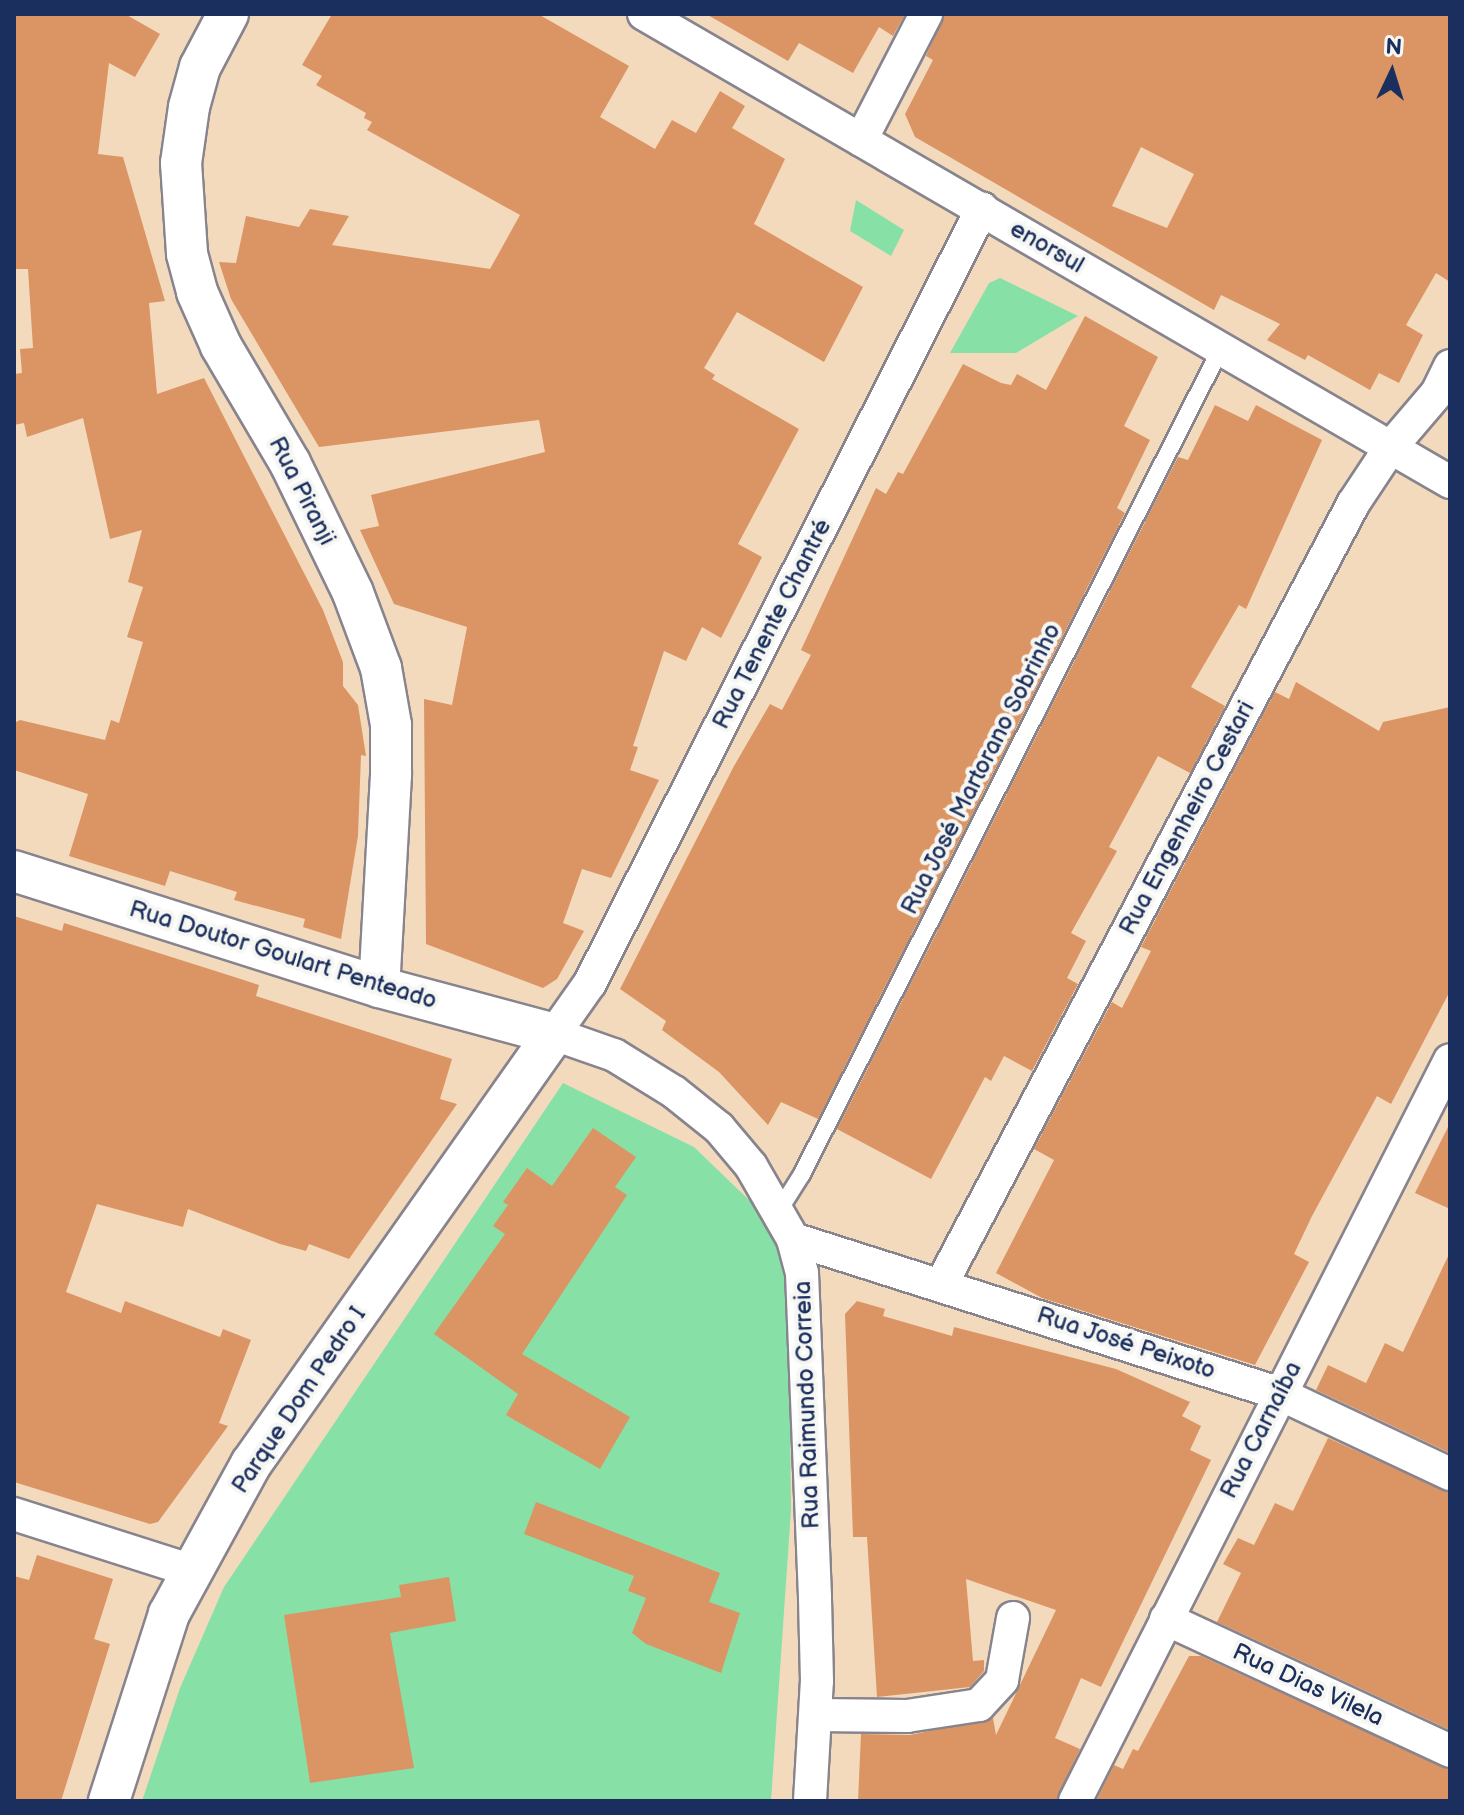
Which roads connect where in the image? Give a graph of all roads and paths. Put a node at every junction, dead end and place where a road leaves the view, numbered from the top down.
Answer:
1 (228, 14) edge
2 (644, 14) edge
3 (926, 14) edge
4 (861, 140) junction
5 (982, 209) junction
6 (1221, 348) junction
7 (1450, 366) edge
8 (1390, 448) junction
9 (1450, 482) edge
10 (14, 871) edge
11 (379, 987) junction
12 (554, 1034) junction
13 (1450, 1060) edge
14 (780, 1209) junction
15 (793, 1239) junction
16 (942, 1283) junction
17 (1278, 1393) junction
18 (1450, 1474) edge
19 (14, 1514) edge
20 (193, 1571) junction
21 (1013, 1618) dead end
22 (1166, 1619) junction
23 (816, 1715) junction
24 (1450, 1751) edge
25 (109, 1801) edge
26 (810, 1801) edge
27 (1075, 1801) edge

1 - 11 street, Rua Piranji
2 - 4 street, enorsul
3 - 4 street
4 - 5 street, enorsul
5 - 6 street, enorsul
5 - 12 street, Rua Tenente Chantré
6 - 8 street, enorsul
6 - 14 lane, Rua José Martorano Sobrinho
7 - 8 street, Rua Engenheiro Cestari
8 - 9 street, enorsul
8 - 16 street, Rua Engenheiro Cestari
10 - 11 street, Rua Doutor Goulart Penteado
11 - 12 street, Rua Doutor Goulart Penteado
12 - 14 street, Rua Raimundo Correia
12 - 20 street, Parque Dom Pedro I
13 - 17 street, Rua Carnaíba
14 - 15 street, Rua Raimundo Correia
15 - 16 street, Rua José Peixoto
15 - 23 street, Rua Raimundo Correia
16 - 17 street, Rua José Peixoto
17 - 18 street, Rua José Peixoto
17 - 22 street, Rua Carnaíba
19 - 20 street
20 - 25 street, Parque Dom Pedro I
21 - 23 street
22 - 24 street, Rua Dias Vilela
22 - 27 street, Rua Carnaíba
23 - 26 street, Rua Raimundo Correia

